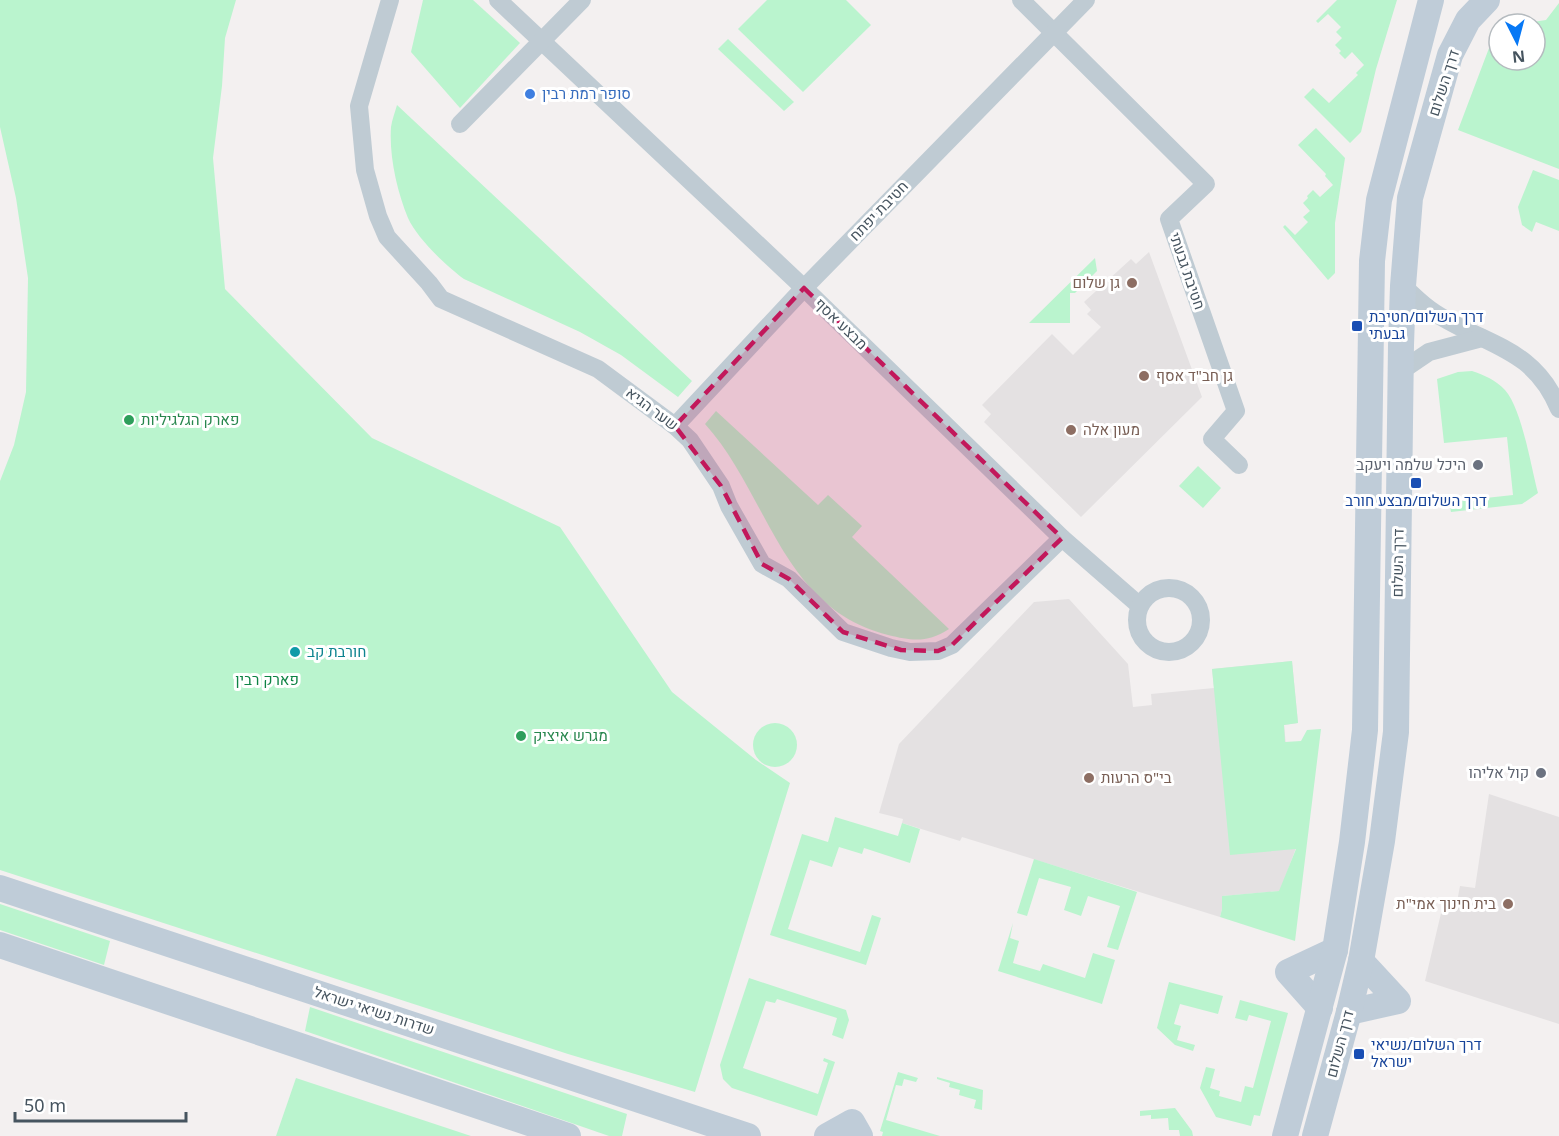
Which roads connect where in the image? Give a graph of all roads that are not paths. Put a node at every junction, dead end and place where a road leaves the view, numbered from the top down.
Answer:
1 (390, 0) edge
2 (498, 0) edge
3 (582, 0) edge
4 (1021, 0) edge
5 (1086, 0) edge
6 (1431, 0) edge
7 (1487, 0) edge
8 (1054, 33) junction
9 (542, 41) junction
10 (460, 124) dead end
11 (1403, 286) junction
12 (804, 288) junction
13 (1482, 338) junction
14 (1401, 371) junction
15 (1559, 410) edge
16 (675, 426) junction
17 (1239, 465) dead end
18 (1062, 538) junction
19 (1140, 606) dead end
20 (0, 888) edge
21 (0, 945) edge
22 (1335, 950) junction
23 (1361, 961) junction
24 (1320, 1008) junction
25 (1349, 1012) junction
26 (568, 1136) edge
27 (748, 1136) edge
28 (827, 1136) edge
29 (860, 1136) edge
30 (1285, 1136) edge
31 (1315, 1136) edge

1 - 16 street, שער הגיא
2 - 9 street, מבצע אסף
3 - 9 street
4 - 8 street, חטיבת גבעתי
5 - 8 street, חטיבת יפתח
6 - 22 street, דרך השלום
7 - 11 street, דרך השלום
8 - 12 street, חטיבת יפתח
8 - 17 street, חטיבת גבעתי
9 - 10 street
9 - 12 street, מבצע אסף
11 - 13 street
11 - 14 street, דרך השלום
12 - 16 street, חטיבת יפתח
12 - 18 street, מבצע אסף
13 - 14 street
13 - 15 street
14 - 23 street, דרך השלום
16 - 18 street, שער הגיא
18 - 19 street, מבצע אסף
20 - 27 street, שדרות נשיאי ישראל
21 - 26 street
22 - 24 street, דרך השלום
22 - 24 street
23 - 25 street, דרך השלום
23 - 25 street
24 - 30 street, דרך השלום
25 - 31 street, דרך השלום
28 - 29 street

